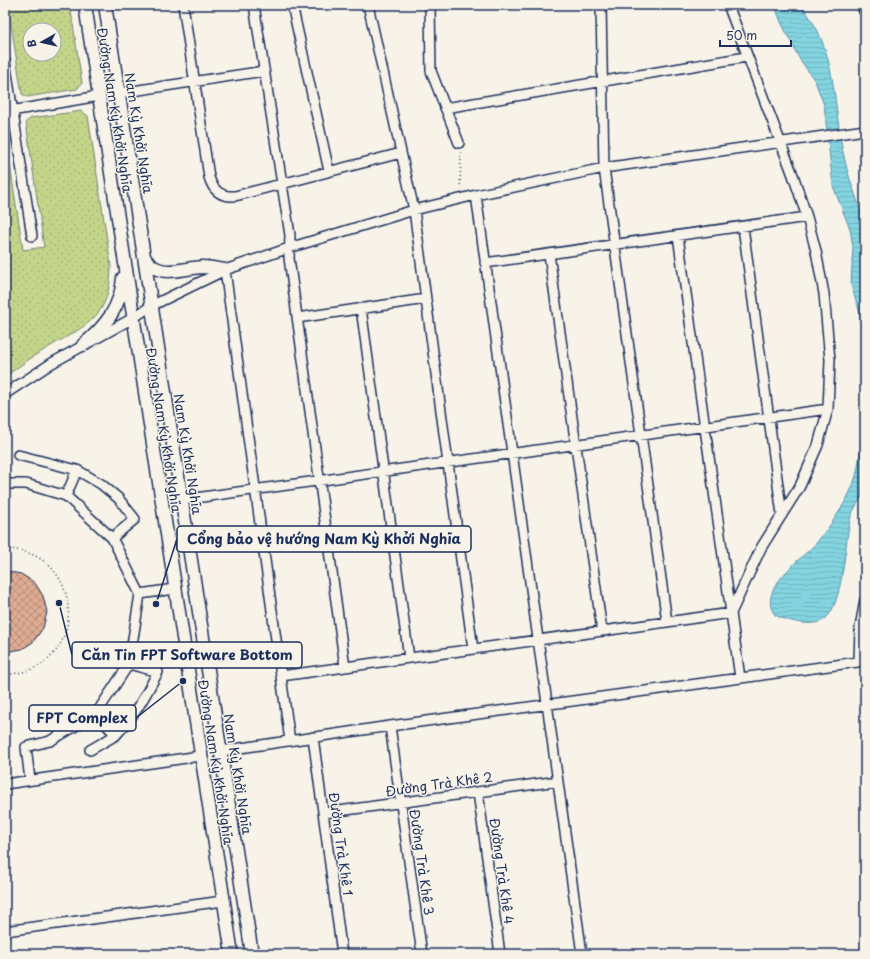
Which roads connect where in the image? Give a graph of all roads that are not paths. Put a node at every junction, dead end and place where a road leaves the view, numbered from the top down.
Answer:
1 (85, 5) edge
2 (105, 5) edge
3 (183, 5) edge
4 (254, 5) edge
5 (292, 5) edge
6 (368, 5) edge
7 (430, 5) edge
8 (601, 5) edge
9 (728, 5) edge
10 (861, 5) edge
11 (865, 13) edge
12 (746, 56) junction
13 (5, 61) edge
14 (264, 71) junction
15 (602, 81) junction
16 (195, 82) junction
17 (119, 93) junction
18 (99, 96) junction
19 (444, 108) junction
20 (9, 111) edge
21 (865, 130) edge
22 (459, 143) road end
23 (780, 143) junction
24 (401, 152) junction
25 (604, 168) junction
26 (329, 171) junction
27 (282, 184) junction
28 (476, 194) junction
29 (414, 210) junction
30 (807, 217) junction
31 (743, 227) junction
32 (32, 236) dead end
33 (678, 236) junction
34 (614, 244) junction
35 (289, 248) junction
36 (549, 254) junction
37 (144, 257) junction
38 (124, 263) junction
39 (485, 264) junction
40 (225, 270) junction
41 (426, 299) junction
42 (152, 306) junction
43 (361, 308) junction
44 (133, 318) junction
45 (297, 318) junction
46 (83, 345) junction
47 (5, 394) edge
48 (828, 409) junction
49 (769, 417) junction
50 (705, 426) junction
51 (640, 435) junction
52 (576, 444) junction
53 (512, 453) junction
54 (18, 455) dead end
55 (447, 462) junction
56 (77, 470) junction
57 (384, 471) junction
58 (319, 480) junction
59 (5, 484) edge
60 (255, 489) junction
61 (66, 496) junction
62 (181, 500) junction
63 (782, 515) junction
64 (112, 538) junction
65 (174, 589) junction
66 (140, 594) junction
67 (865, 600) edge
68 (731, 614) junction
69 (667, 622) junction
70 (602, 631) junction
71 (538, 640) junction
72 (473, 649) junction
73 (410, 658) junction
74 (862, 661) edge
75 (129, 664) junction
76 (346, 667) junction
77 (281, 676) junction
78 (740, 678) junction
79 (547, 705) junction
80 (96, 714) junction
81 (390, 726) junction
82 (116, 735) junction
83 (313, 737) junction
84 (290, 740) junction
85 (90, 750) dead end
86 (220, 752) junction
87 (200, 756) junction
88 (30, 780) junction
89 (558, 781) junction
90 (5, 784) edge
91 (478, 792) junction
92 (401, 802) junction
93 (324, 813) junction
94 (223, 901) junction
95 (5, 931) edge
96 (232, 954) edge
97 (252, 954) edge
98 (342, 954) edge
99 (422, 954) edge
100 (500, 954) edge
101 (582, 954) edge

1 - 18 main road, Đường Nam Kỳ Khởi Nghĩa
2 - 17 main road, Nam Kỳ Khởi Nghĩa
3 - 16 street
4 - 14 street
5 - 26 street
6 - 24 street
7 - 19 street
8 - 15 street
9 - 12 street
10 - 11 street
12 - 15 street
12 - 23 street
13 - 20 street
14 - 16 street
14 - 27 street
15 - 19 street
15 - 25 street
16 - 17 street
16 - 27 street
17 - 37 main road, Nam Kỳ Khởi Nghĩa
18 - 20 street
18 - 38 main road, Đường Nam Kỳ Khởi Nghĩa
19 - 22 street
20 - 32 street
21 - 23 street
23 - 25 street
23 - 30 street
24 - 26 street
24 - 29 street
25 - 28 street
25 - 34 street
26 - 27 street
27 - 35 street
28 - 29 street
28 - 39 street
29 - 35 street
29 - 41 street
30 - 31 street
30 - 48 street
31 - 33 street
31 - 49 street
33 - 34 street
33 - 50 street
34 - 36 street
34 - 51 street
35 - 40 street
35 - 45 street
36 - 39 street
36 - 52 street
37 - 40 main road
37 - 42 main road, Nam Kỳ Khởi Nghĩa
38 - 44 main road, Đường Nam Kỳ Khởi Nghĩa
38 - 46 main road
39 - 53 street
40 - 42 street
40 - 60 street
41 - 43 street
41 - 55 street
42 - 44 street
42 - 62 main road, Nam Kỳ Khởi Nghĩa
43 - 45 street
43 - 57 street
44 - 46 street
44 - 65 main road, Đường Nam Kỳ Khởi Nghĩa
45 - 58 street
46 - 47 street
48 - 49 street
48 - 63 street
49 - 50 street
49 - 63 street
50 - 51 street
50 - 68 street
51 - 52 street
51 - 69 street
52 - 53 street
52 - 70 street
53 - 55 street
53 - 71 street
54 - 56 street
55 - 57 street
55 - 72 street
56 - 61 street
56 - 64 street
57 - 58 street
57 - 73 street
58 - 60 street
58 - 76 street
59 - 61 street
60 - 62 street
60 - 77 street
61 - 64 street
62 - 86 main road, Nam Kỳ Khởi Nghĩa
63 - 68 street
64 - 66 street
65 - 66 street
65 - 87 main road, Đường Nam Kỳ Khởi Nghĩa
66 - 75 street
67 - 74 street
68 - 69 street
68 - 78 street
69 - 70 street
70 - 71 street
71 - 72 street
71 - 79 street
72 - 73 street
73 - 76 street
74 - 78 street
75 - 80 street
75 - 82 street
76 - 77 street
77 - 84 street
78 - 79 street
79 - 81 street
79 - 89 street
80 - 82 street
80 - 88 street
81 - 83 street
81 - 92 street, Đường Trà Khê 3
82 - 85 street
83 - 84 street
83 - 93 street, Đường Trà Khê 1
84 - 86 street
86 - 97 main road, Nam Kỳ Khởi Nghĩa
87 - 88 street
87 - 94 main road, Đường Nam Kỳ Khởi Nghĩa
88 - 90 street
89 - 91 street, Đường Trà Khê 2
89 - 101 street
91 - 92 street, Đường Trà Khê 2
91 - 100 street, Đường Trà Khê 4
92 - 93 street, Đường Trà Khê 2
92 - 99 street, Đường Trà Khê 3
93 - 98 street, Đường Trà Khê 1
94 - 95 street
94 - 96 main road, Đường Nam Kỳ Khởi Nghĩa

